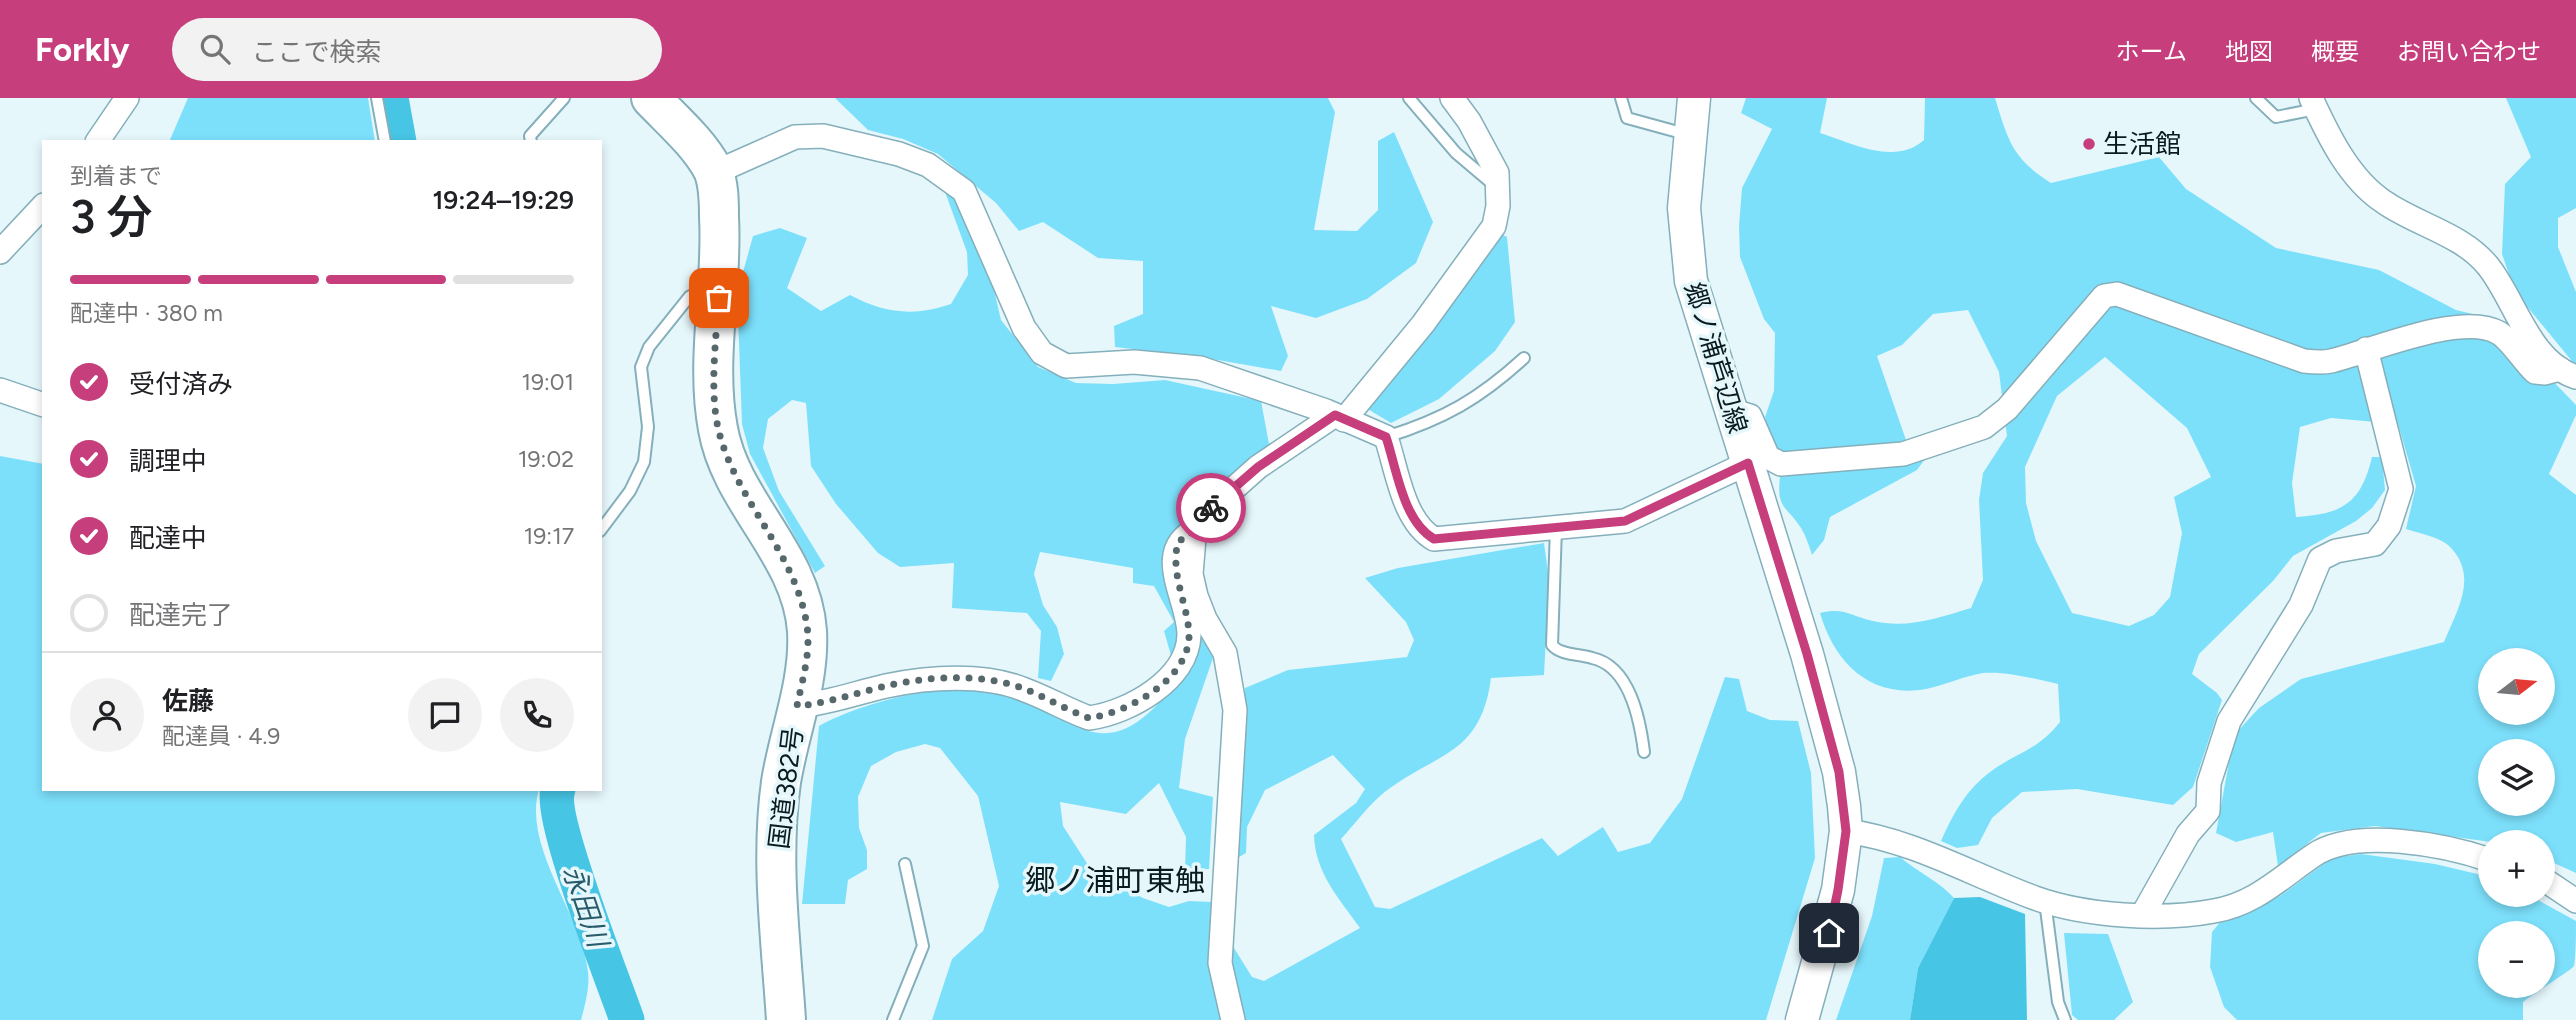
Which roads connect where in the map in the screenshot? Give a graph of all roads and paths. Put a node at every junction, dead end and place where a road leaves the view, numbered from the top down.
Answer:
1 (127, 98) edge
2 (377, 98) edge
3 (565, 98) edge
4 (651, 98) edge
5 (1409, 98) edge
6 (1452, 98) edge
7 (1621, 98) edge
8 (1694, 98) edge
9 (2256, 98) edge
10 (2313, 103) edge
11 (1690, 135) junction
12 (98, 140) edge
13 (385, 140) edge
14 (531, 140) edge
15 (715, 173) junction
16 (1499, 189) junction
17 (42, 207) edge
18 (0, 252) edge
19 (719, 280) junction
20 (2366, 349) junction
21 (1524, 358) dead end
22 (2568, 373) edge
23 (0, 390) edge
24 (42, 404) edge
25 (1733, 411) junction
26 (1339, 418) junction
27 (1386, 437) junction
28 (1748, 463) junction
29 (602, 528) edge
30 (1556, 528) junction
31 (1197, 529) junction
32 (797, 706) junction
33 (1644, 752) dead end
34 (1846, 831) junction
35 (2478, 856) edge
36 (905, 864) dead end
37 (2555, 887) edge
38 (2045, 901) junction
39 (2576, 901) edge
40 (2143, 914) junction
41 (786, 1020) edge
42 (893, 1020) edge
43 (1233, 1020) edge
44 (1802, 1020) edge
45 (2065, 1020) edge

1 - 12 street
2 - 13 lane
3 - 14 lane
4 - 15 highway
5 - 16 lane
6 - 16 street
7 - 11 lane
8 - 11 main road, 郷ノ浦芦辺線
9 - 10 lane
10 - 22 street
11 - 25 main road, 郷ノ浦芦辺線
15 - 19 highway, 国道382号
15 - 26 street
16 - 26 street
17 - 18 street
19 - 29 lane
19 - 32 highway, 国道382号
20 - 22 street
20 - 25 street
20 - 40 street
21 - 27 lane
23 - 24 street
25 - 28 main road, 郷ノ浦芦辺線
26 - 27 street
26 - 31 street
27 - 30 street
28 - 30 street
28 - 34 main road, 郷ノ浦芦辺線
30 - 33 lane
31 - 32 street
31 - 43 street
32 - 41 highway, 国道382号
34 - 38 street
34 - 44 main road, 郷ノ浦芦辺線
35 - 40 street
36 - 42 lane
37 - 39 street
38 - 40 street
38 - 45 lane

